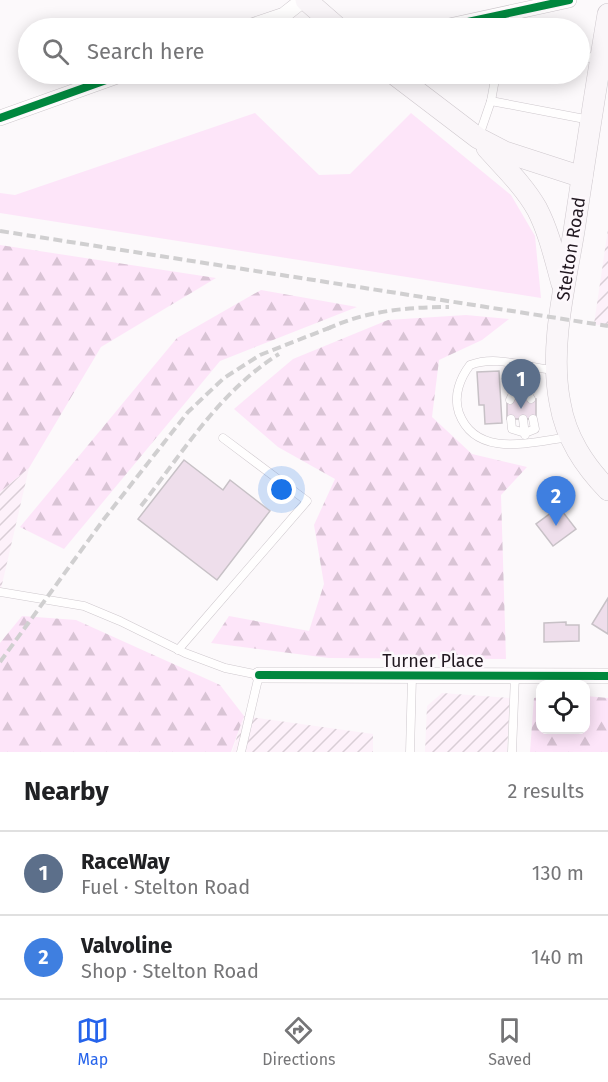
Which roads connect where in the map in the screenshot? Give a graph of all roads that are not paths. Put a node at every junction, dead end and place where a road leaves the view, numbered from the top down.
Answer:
1 (304, 0) edge
2 (569, 0) edge
3 (524, 4) edge
4 (608, 14) edge
5 (275, 18) edge
6 (326, 18) edge
7 (475, 18) edge
8 (601, 55) junction
9 (590, 58) edge
10 (95, 84) edge
11 (407, 84) edge
12 (494, 84) edge
13 (491, 101) junction
14 (0, 118) edge
15 (591, 120) junction
16 (478, 138) junction
17 (582, 177) junction
18 (564, 293) junction
19 (518, 364) junction
20 (557, 370) junction
21 (519, 381) junction
22 (520, 399) dead end
23 (531, 399) dead end
24 (510, 400) dead end
25 (511, 419) dead end
26 (523, 419) dead end
27 (533, 419) dead end
28 (525, 433) junction
29 (570, 437) junction
30 (223, 438) dead end
31 (526, 442) junction
32 (608, 490) edge
33 (0, 592) edge
34 (178, 650) junction
35 (259, 675) junction
36 (515, 675) junction
37 (412, 676) junction
38 (608, 676) edge
39 (241, 752) edge
40 (410, 752) edge
41 (512, 752) edge

1 - 5 street
1 - 6 main road
2 - 3 street
3 - 7 street
4 - 8 main road
8 - 9 lane
8 - 15 main road
10 - 14 street
11 - 16 main road, Stelton Road
12 - 13 lane
13 - 15 lane
13 - 16 lane
15 - 17 main road
16 - 17 main road, Stelton Road
16 - 18 main road
17 - 18 main road, Stelton Road
18 - 20 main road, Stelton Road
19 - 20 lane
19 - 21 lane
19 - 31 lane
20 - 29 main road, Stelton Road
21 - 22 lane
21 - 23 lane
21 - 24 lane
25 - 28 lane
26 - 28 lane
27 - 28 lane
28 - 31 lane
29 - 31 lane
29 - 32 main road, Stelton Road
30 - 34 lane
33 - 34 lane, Turner Place
34 - 35 lane, Turner Place
35 - 37 street, Turner Place
35 - 39 lane
36 - 37 street, Turner Place
36 - 38 street, Turner Place
36 - 41 lane
37 - 40 lane

